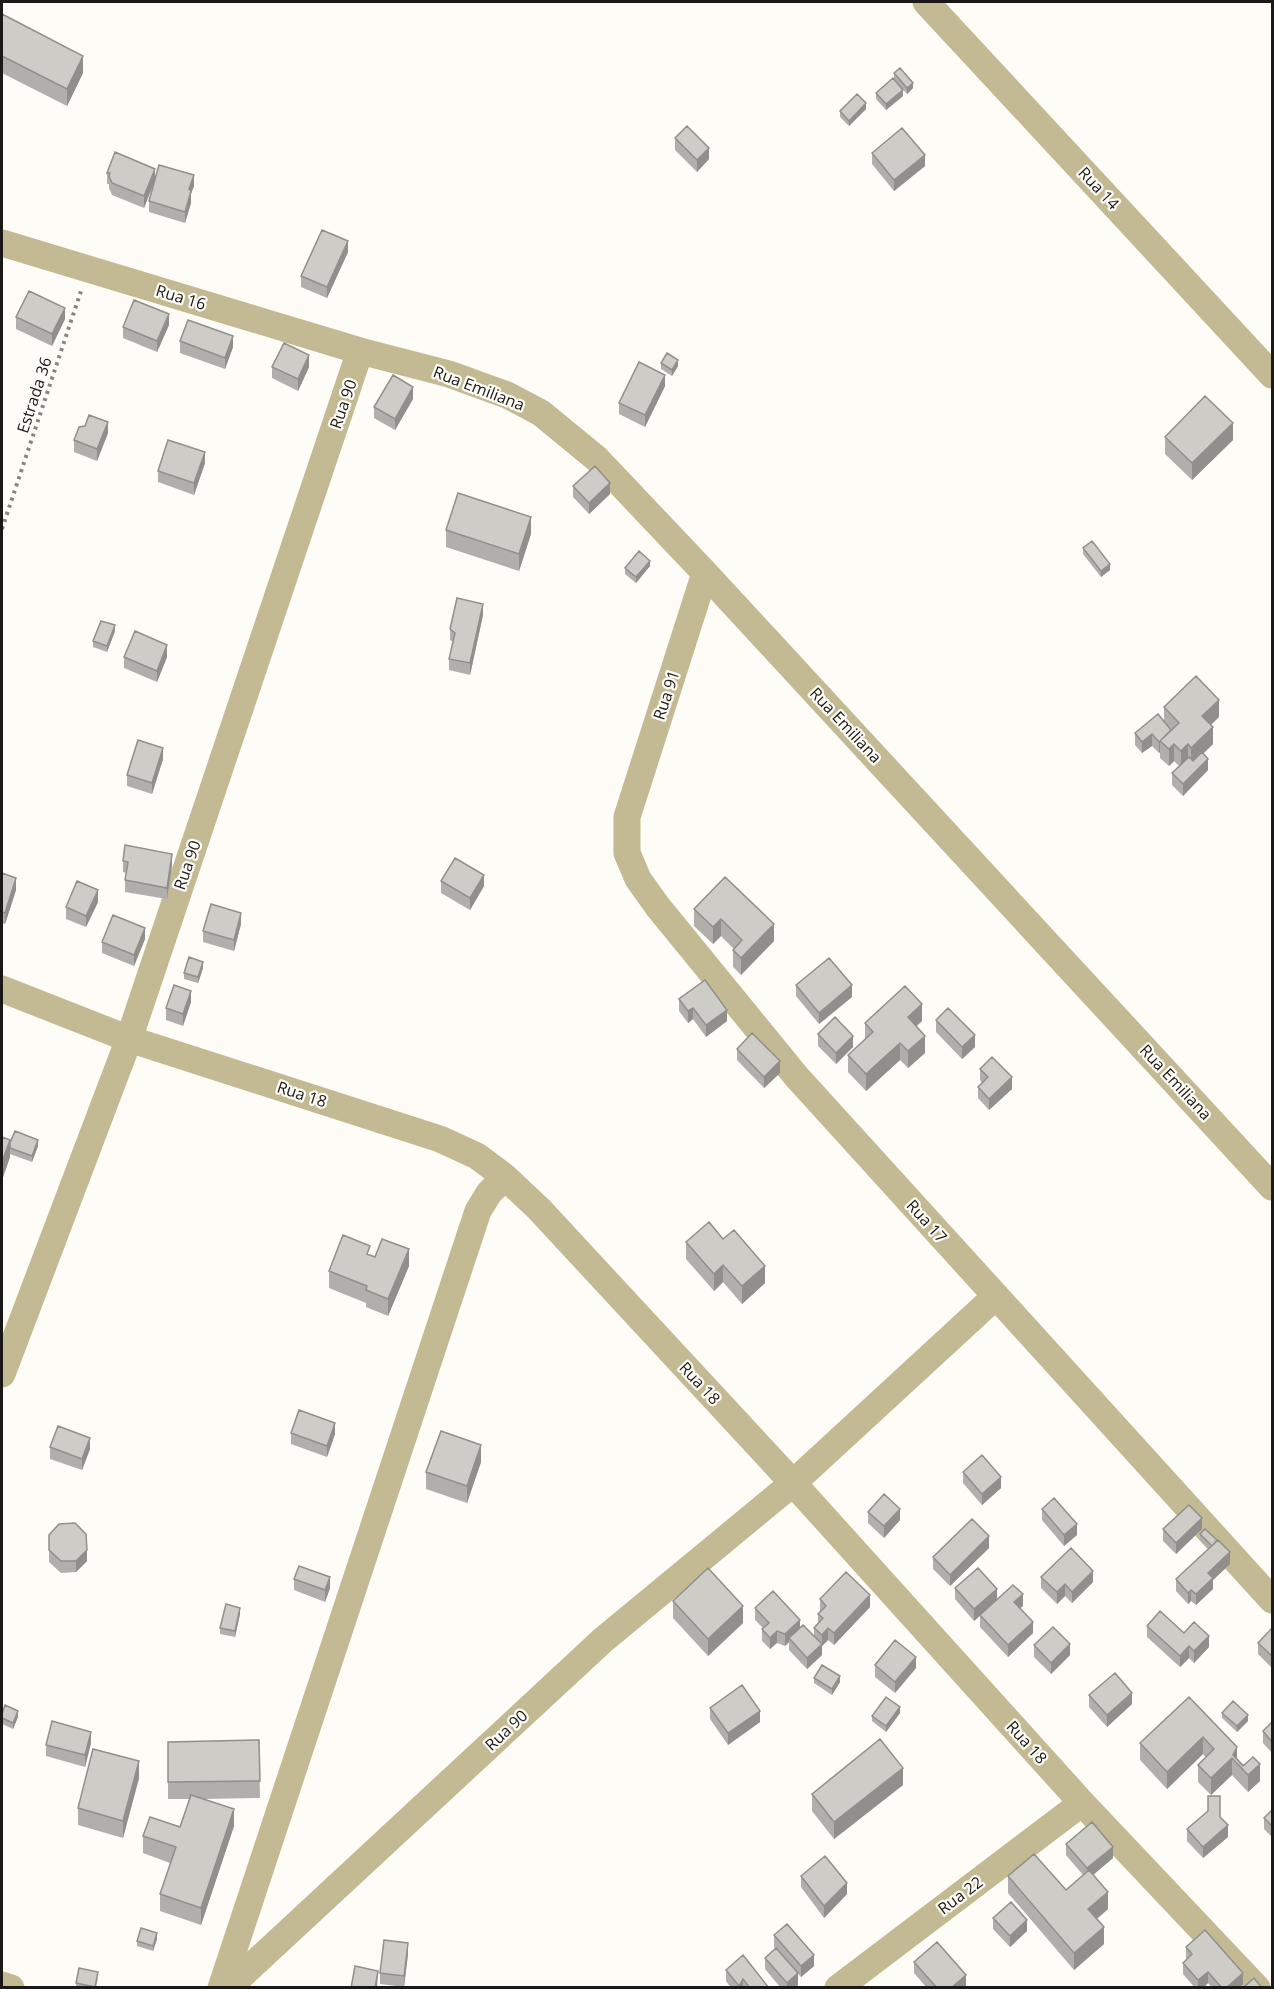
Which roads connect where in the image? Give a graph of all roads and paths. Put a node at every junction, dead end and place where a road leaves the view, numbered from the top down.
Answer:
1 (926, 2) edge
2 (2, 243) edge
3 (89, 268) junction
4 (360, 351) junction
5 (1272, 375) edge
6 (2, 529) edge
7 (705, 573) junction
8 (627, 817) joint
9 (2, 989) edge
10 (129, 1039) junction
11 (505, 1178) junction
12 (1272, 1187) edge
13 (996, 1296) junction
14 (2, 1374) edge
15 (793, 1483) junction
16 (1272, 1600) edge
17 (1082, 1803) junction
18 (2, 1985) edge
19 (11, 1988) edge
20 (221, 1988) edge
21 (228, 1988) edge
22 (838, 1988) edge
23 (1257, 1988) edge

1 - 5 street, Rua 14
2 - 3 street, Rua 16
3 - 4 street, Rua 16
3 - 6 path, Estrada 36
4 - 7 street, Rua Emiliana
4 - 10 street, Rua 90
7 - 8 street, Rua 91
7 - 12 street, Rua Emiliana
8 - 13 street, Rua 17
9 - 10 street, Rua 18
10 - 11 street, Rua 18
10 - 14 street, Rua 90
11 - 15 street, Rua 18
11 - 20 street
13 - 15 street, Rua 90
13 - 16 street, Rua 17
15 - 17 street, Rua 18
15 - 21 street, Rua 90
17 - 22 street, Rua 22
17 - 23 street, Rua 18
18 - 19 street

